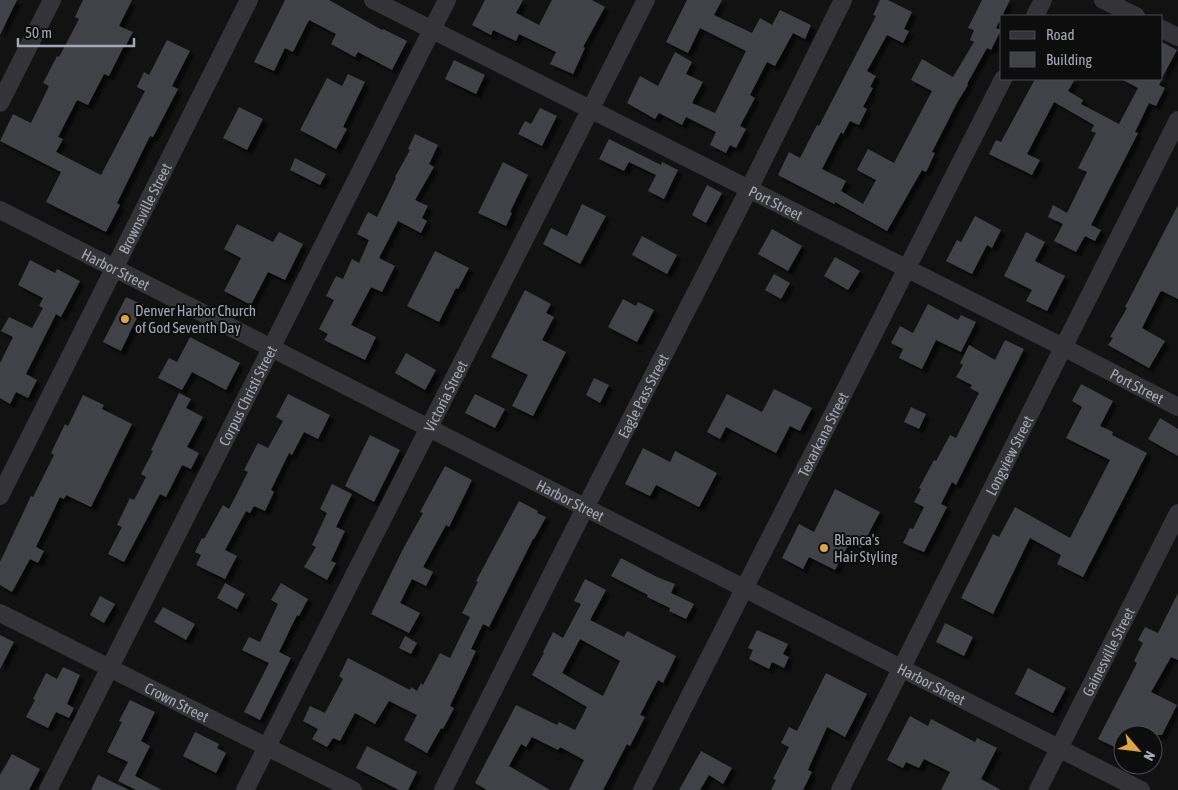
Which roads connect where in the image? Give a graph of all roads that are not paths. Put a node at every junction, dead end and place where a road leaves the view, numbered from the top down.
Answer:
1 (52, 0) edge
2 (249, 0) edge
3 (373, 0) edge
4 (447, 0) edge
5 (646, 0) edge
6 (843, 0) edge
7 (1043, 0) edge
8 (1103, 0) edge
9 (1036, 15) edge
10 (1134, 15) edge
11 (432, 30) junction
12 (1163, 30) edge
13 (1178, 37) edge
14 (1002, 80) edge
15 (0, 103) edge
16 (591, 109) junction
17 (1178, 120) edge
18 (749, 189) junction
19 (0, 210) edge
20 (115, 269) junction
21 (906, 269) junction
22 (1063, 347) junction
23 (273, 348) junction
24 (1178, 407) edge
25 (428, 429) junction
26 (0, 496) edge
27 (585, 508) junction
28 (1178, 513) edge
29 (744, 587) junction
30 (0, 613) edge
31 (111, 668) junction
32 (902, 669) junction
33 (267, 747) junction
34 (1059, 749) junction
35 (48, 790) edge
36 (245, 790) edge
37 (353, 790) edge
38 (443, 790) edge
39 (642, 790) edge
40 (840, 790) edge
41 (1038, 790) edge
42 (1141, 790) edge

1 - 15 street
2 - 20 street, Brownsville Street
3 - 11 street, Port Street
4 - 11 street, Corpus Christi Street
5 - 16 street, Victoria Street
6 - 18 street, Eagle Pass Street
7 - 9 street
8 - 10 street
11 - 16 street, Port Street
11 - 23 street, Corpus Christi Street
12 - 13 street
14 - 21 street, Texarkana Street
16 - 18 street, Port Street
16 - 25 street, Victoria Street
17 - 22 street, Longview Street
18 - 21 street, Port Street
18 - 27 street, Eagle Pass Street
19 - 20 street, Harbor Street
20 - 23 street, Harbor Street
20 - 26 street, Brownsville Street
21 - 22 street, Port Street
21 - 29 street, Texarkana Street
22 - 24 street, Port Street
22 - 32 street, Longview Street
23 - 25 street, Harbor Street
23 - 31 street, Corpus Christi Street
25 - 27 street, Harbor Street
25 - 33 street, Victoria Street
27 - 29 street, Harbor Street
27 - 38 street, Eagle Pass Street
28 - 34 street, Gainesville Street
29 - 32 street, Harbor Street
29 - 39 street, Texarkana Street
30 - 31 street, Crown Street
31 - 33 street, Crown Street
31 - 35 street, Corpus Christi Street
32 - 34 street, Harbor Street
32 - 40 street, Longview Street
33 - 36 street, Victoria Street
33 - 37 street, Crown Street
34 - 41 street, Gainesville Street
34 - 42 street, Harbor Street

